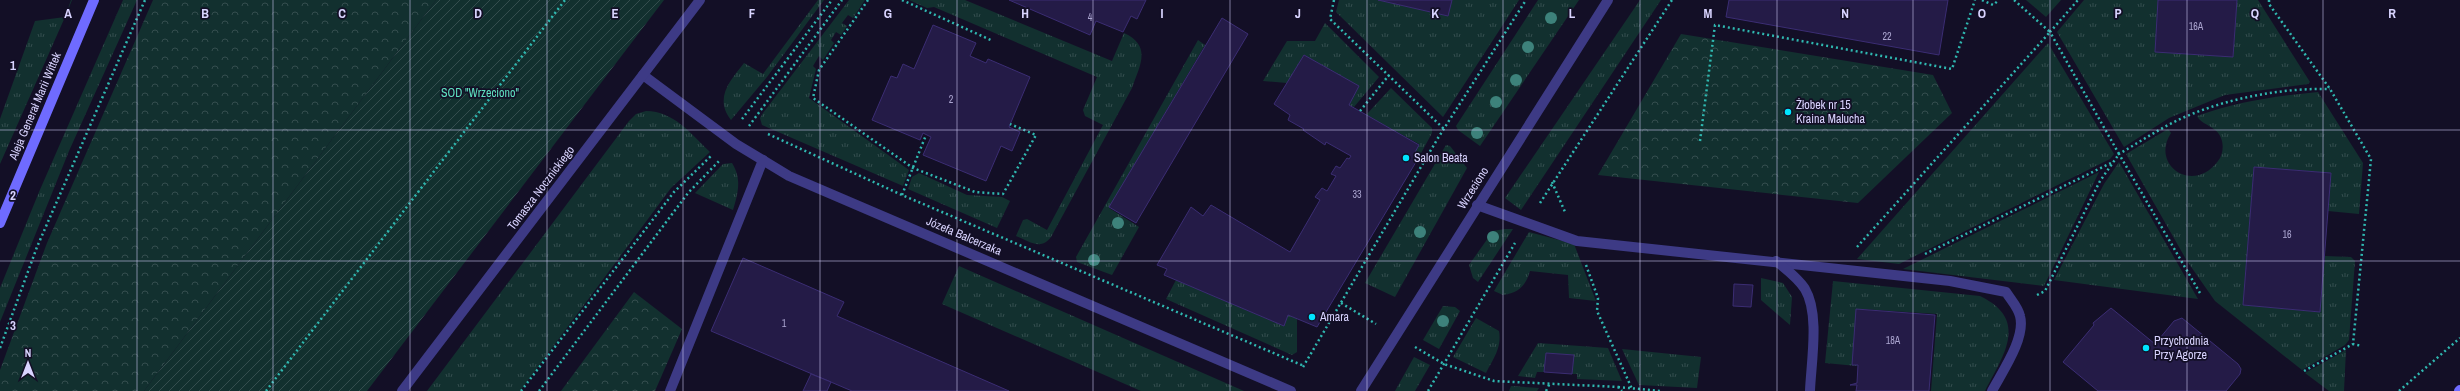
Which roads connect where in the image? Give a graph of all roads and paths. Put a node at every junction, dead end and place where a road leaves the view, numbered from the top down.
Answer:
1 (94, 0) edge
2 (145, 0) edge
3 (565, 0) edge
4 (700, 0) edge
5 (832, 0) edge
6 (842, 0) edge
7 (868, 0) edge
8 (902, 0) edge
9 (1334, 0) edge
10 (1526, 0) edge
11 (1608, 0) edge
12 (1672, 0) edge
13 (1975, 0) edge
14 (1982, 0) edge
15 (1999, 0) edge
16 (2014, 0) edge
17 (2078, 0) edge
18 (2269, 0) edge
19 (2050, 32) junction
20 (993, 41) dead end
21 (643, 76) junction
22 (1389, 76) junction
23 (2330, 89) junction
24 (1360, 111) dead end
25 (1010, 124) dead end
26 (749, 125) junction
27 (756, 128) dead end
28 (1444, 129) junction
29 (763, 132) dead end
30 (926, 135) dead end
31 (727, 138) junction
32 (1700, 141) dead end
33 (736, 144) junction
34 (2119, 154) junction
35 (764, 160) junction
36 (2113, 162) junction
37 (913, 168) junction
38 (1552, 182) junction
39 (902, 195) junction
40 (1477, 205) junction
41 (0, 223) edge
42 (1527, 224) junction
43 (1577, 241) junction
44 (1921, 256) dead end
45 (1776, 261) junction
46 (1837, 268) junction
47 (2200, 293) dead end
48 (2016, 306) junction
49 (2460, 338) edge
50 (2353, 344) junction
51 (2362, 346) dead end
52 (0, 348) edge
53 (1444, 364) junction
54 (1304, 366) junction
55 (2304, 371) dead end
56 (1550, 384) junction
57 (1618, 387) junction
58 (1632, 388) junction
59 (266, 391) edge
60 (402, 391) edge
61 (521, 391) edge
62 (539, 391) edge
63 (670, 391) edge
64 (1290, 391) edge
65 (1361, 391) edge
66 (1428, 391) edge
67 (1546, 391) edge
68 (1622, 391) edge
69 (1661, 391) edge
70 (1810, 391) edge
71 (1992, 391) edge
72 (2399, 391) edge

1 - 41 main road, Aleja Generał Marii Wittek
2 - 52 path
3 - 59 path
4 - 21 street, Tomasza Nocznickiego
5 - 31 path
6 - 26 path
7 - 37 path
8 - 20 path
9 - 22 path
10 - 28 path
11 - 40 street, Wrzeciono
12 - 38 path
13 - 32 path
14 - 15 path
16 - 19 path
17 - 19 path
18 - 23 path
19 - 34 path
19 - 46 path
21 - 31 street, Józefa Balcerzaka
21 - 60 street, Tomasza Nocznickiego
22 - 24 path
22 - 28 path
23 - 34 path
23 - 50 path
25 - 37 path
26 - 27 path
26 - 33 path
28 - 54 path
29 - 39 path
30 - 37 path
31 - 33 street, Józefa Balcerzaka
31 - 61 path
33 - 35 street, Józefa Balcerzaka
33 - 62 path
34 - 36 path
34 - 47 path
35 - 63 street
35 - 64 street, Józefa Balcerzaka
36 - 44 path
36 - 48 path
37 - 39 path
38 - 42 path
38 - 43 path
39 - 54 path
40 - 42 street
40 - 65 street, Wrzeciono
42 - 43 street
42 - 53 path
43 - 45 street
43 - 58 path
45 - 46 street
45 - 70 street
46 - 48 street
48 - 71 street
49 - 72 path
50 - 51 path
50 - 55 path
53 - 56 path
53 - 66 path
54 - 64 path
56 - 57 path
56 - 67 path
57 - 58 path
57 - 68 path
58 - 69 path

